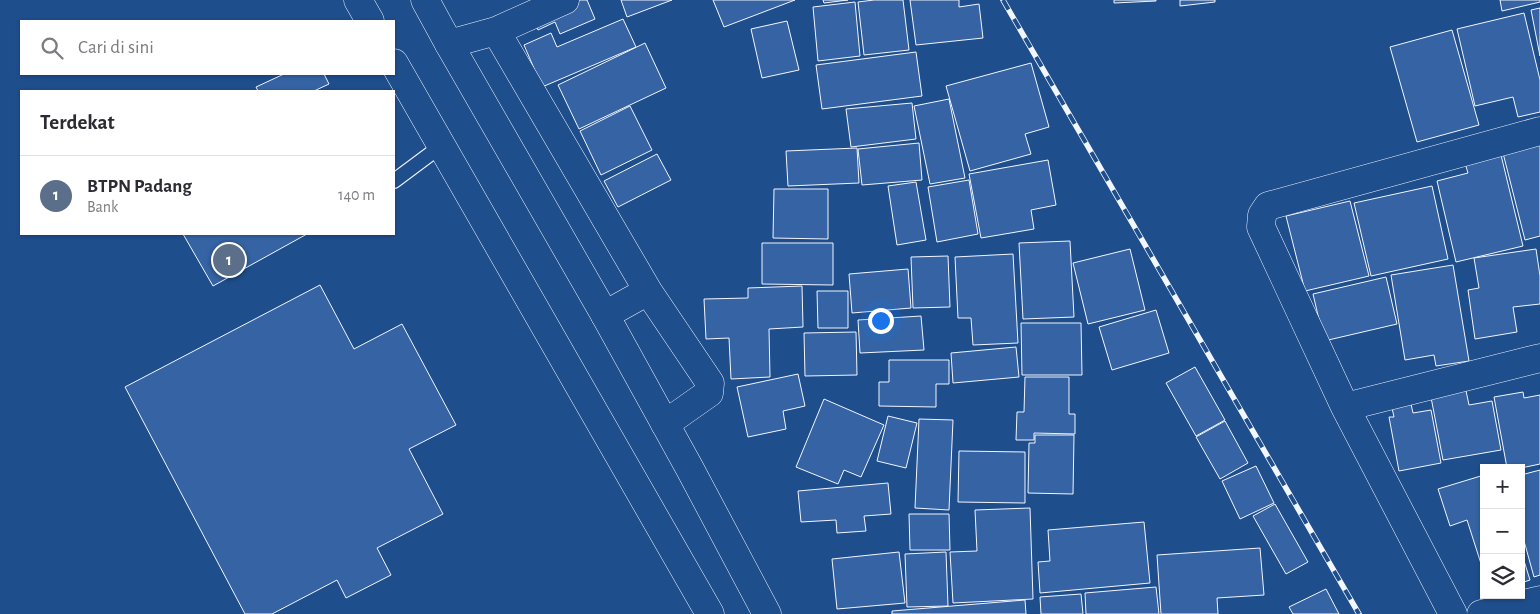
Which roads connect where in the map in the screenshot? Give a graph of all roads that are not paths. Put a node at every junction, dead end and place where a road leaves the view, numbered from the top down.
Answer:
1 (358, 0) edge
2 (425, 0) edge
3 (565, 0) edge
4 (369, 20) edge
5 (496, 31) junction
6 (449, 44) junction
7 (395, 64) edge
8 (1540, 131) edge
9 (441, 146) junction
10 (395, 180) edge
11 (648, 291) junction
12 (605, 315) junction
13 (1540, 358) edge
14 (1345, 407) junction
15 (665, 424) junction
16 (1540, 600) edge
17 (710, 614) edge
18 (767, 614) edge
19 (1453, 614) edge
20 (1481, 614) edge

1 - 4 street
2 - 6 street
3 - 5 street
5 - 6 street
5 - 11 street
6 - 12 street
7 - 9 street
8 - 14 street
9 - 10 lane
9 - 17 street
11 - 12 street
11 - 15 street
12 - 15 street
13 - 14 street
14 - 19 street
15 - 18 street
16 - 20 street

